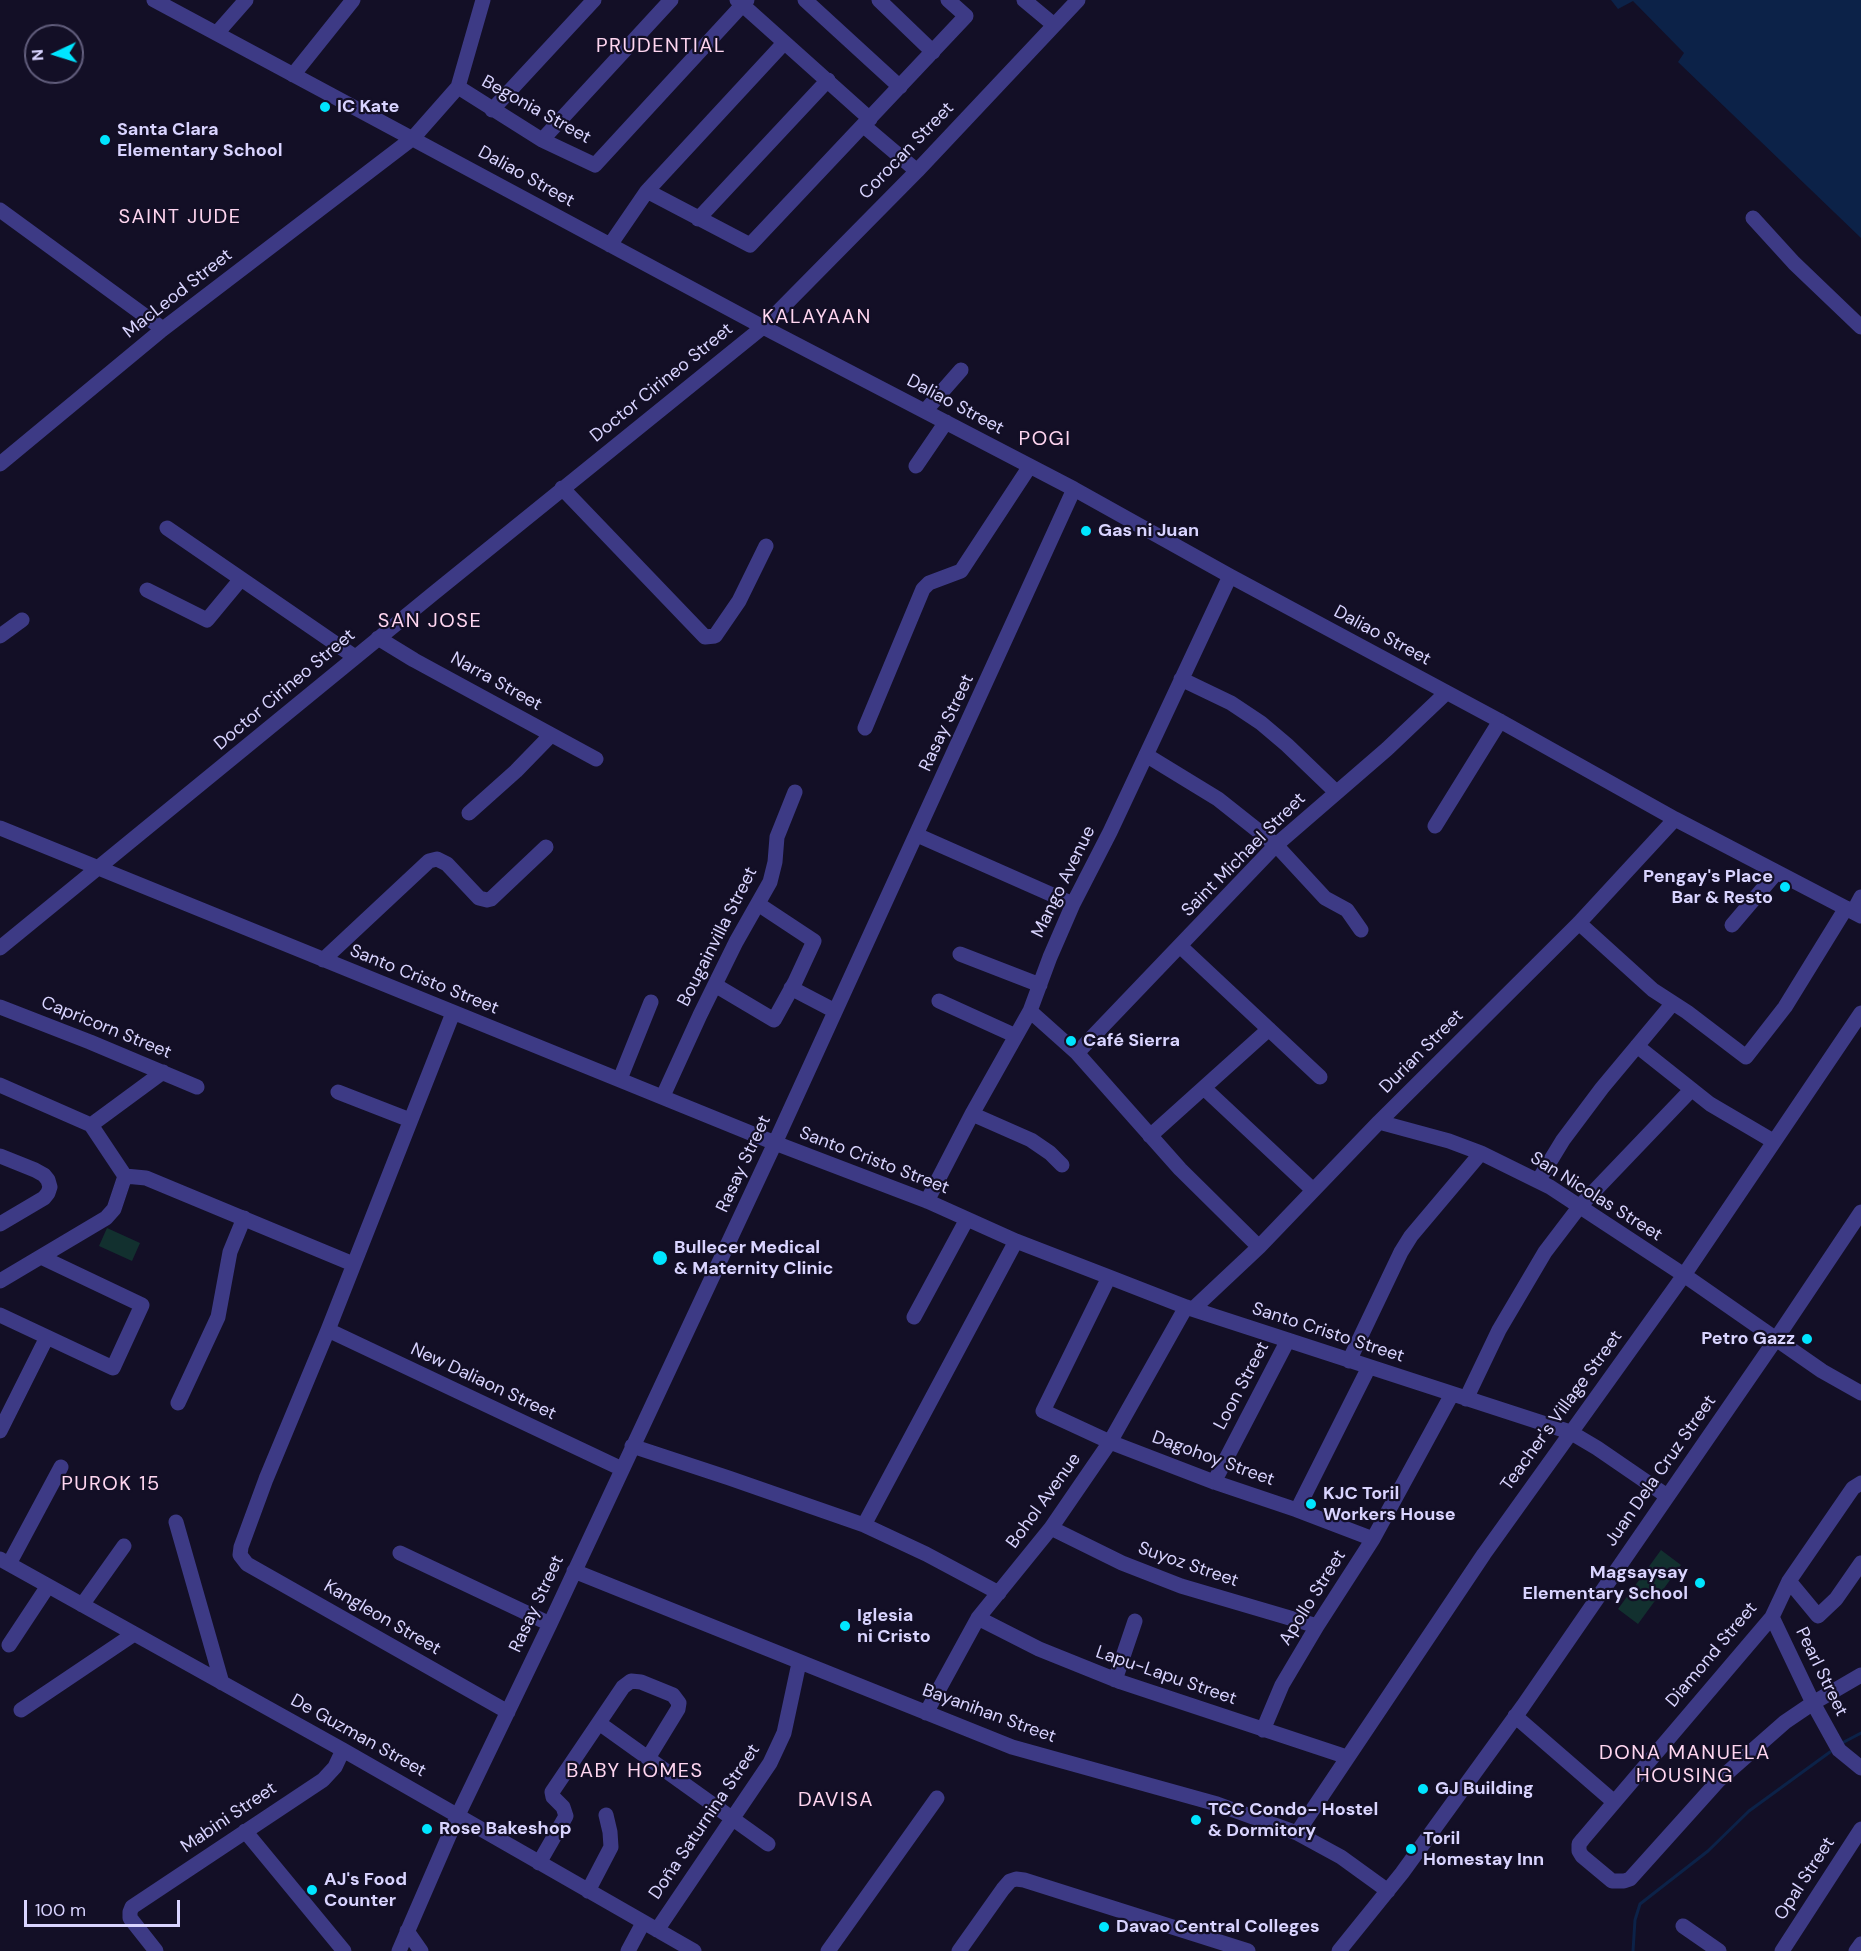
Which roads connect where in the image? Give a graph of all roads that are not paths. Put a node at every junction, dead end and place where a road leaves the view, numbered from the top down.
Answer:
1 (154, 0) edge
2 (246, 0) edge
3 (353, 0) edge
4 (483, 0) edge
5 (594, 0) edge
6 (671, 0) edge
7 (805, 0) edge
8 (879, 0) edge
9 (948, 0) edge
10 (1024, 0) edge
11 (1077, 0) edge
12 (742, 2) edge
13 (1054, 26) junction
14 (217, 33) junction
15 (784, 43) junction
16 (933, 52) junction
17 (293, 75) junction
18 (828, 80) junction
19 (458, 87) junction
20 (900, 87) junction
21 (492, 110) junction
22 (867, 122) junction
23 (413, 138) junction
24 (542, 140) junction
25 (916, 171) junction
26 (646, 191) junction
27 (0, 210) edge
28 (1753, 218) dead end
29 (698, 219) junction
30 (610, 245) junction
31 (763, 327) junction
32 (1861, 327) edge
33 (163, 329) junction
34 (961, 370) dead end
35 (925, 411) junction
36 (946, 422) junction
37 (0, 464) edge
38 (916, 466) dead end
39 (1030, 466) junction
40 (562, 488) junction
41 (1074, 489) junction
42 (167, 528) dead end
43 (766, 546) dead end
44 (1230, 576) junction
45 (242, 579) junction
46 (147, 590) dead end
47 (22, 620) dead end
48 (0, 636) edge
49 (378, 638) junction
50 (355, 657) junction
51 (1181, 679) junction
52 (1446, 693) junction
53 (1500, 721) junction
54 (865, 728) dead end
55 (551, 735) junction
56 (1146, 755) junction
57 (596, 759) dead end
58 (795, 792) dead end
59 (1336, 792) junction
60 (469, 813) dead end
61 (1675, 819) junction
62 (1435, 826) dead end
63 (0, 828) edge
64 (917, 835) junction
65 (1276, 845) junction
66 (546, 847) dead end
67 (99, 868) junction
68 (1777, 872) junction
69 (1861, 897) edge
70 (758, 904) junction
71 (1073, 904) junction
72 (1853, 912) edge
73 (1579, 923) junction
74 (1732, 925) dead end
75 (1361, 930) dead end
76 (1180, 945) junction
77 (0, 948) edge
78 (960, 954) dead end
79 (323, 960) junction
80 (1040, 985) junction
81 (715, 986) junction
82 (792, 988) junction
83 (939, 1001) dead end
84 (651, 1002) dead end
85 (1673, 1003) junction
86 (0, 1007) edge
87 (835, 1011) junction
88 (1030, 1011) junction
89 (453, 1012) junction
90 (1861, 1013) edge
91 (1269, 1029) junction
92 (1016, 1036) junction
93 (1637, 1046) junction
94 (1077, 1053) junction
95 (163, 1072) junction
96 (1320, 1077) dead end
97 (620, 1079) junction
98 (0, 1085) edge
99 (197, 1087) dead end
100 (1204, 1088) junction
101 (1691, 1090) junction
102 (338, 1092) dead end
103 (663, 1096) junction
104 (972, 1114) junction
105 (410, 1120) junction
106 (1379, 1122) junction
107 (92, 1125) junction
108 (1150, 1136) junction
109 (1773, 1141) junction
110 (775, 1143) junction
111 (1481, 1153) junction
112 (0, 1156) edge
113 (1062, 1165) dead end
114 (125, 1176) junction
115 (1538, 1181) junction
116 (1313, 1190) junction
117 (927, 1201) junction
118 (1580, 1206) junction
119 (1861, 1212) edge
120 (244, 1218) junction
121 (968, 1219) junction
122 (0, 1224) edge
123 (1016, 1241) junction
124 (1258, 1247) junction
125 (41, 1257) junction
126 (353, 1264) junction
127 (1684, 1275) junction
128 (1109, 1277) junction
129 (0, 1281) edge
130 (1189, 1308) junction
131 (0, 1315) edge
132 (914, 1317) dead end
133 (328, 1330) junction
134 (47, 1337) junction
135 (1776, 1339) junction
136 (1288, 1340) junction
137 (1349, 1360) junction
138 (1369, 1367) junction
139 (1861, 1393) edge
140 (1459, 1396) junction
141 (178, 1403) dead end
142 (0, 1431) edge
143 (1570, 1432) junction
144 (1110, 1442) junction
145 (632, 1446) junction
146 (61, 1467) dead end
147 (622, 1469) junction
148 (1214, 1482) junction
149 (1861, 1483) edge
150 (1667, 1496) junction
151 (1297, 1510) junction
152 (176, 1522) dead end
153 (864, 1525) junction
154 (1051, 1528) junction
155 (1372, 1539) junction
156 (124, 1546) dead end
157 (400, 1553) dead end
158 (4, 1562) edge
159 (1861, 1563) edge
160 (574, 1570) junction
161 (1789, 1581) junction
162 (48, 1586) junction
163 (999, 1593) junction
164 (82, 1605) junction
165 (1772, 1617) junction
166 (978, 1618) junction
167 (1136, 1621) dead end
168 (550, 1624) junction
169 (1317, 1626) junction
170 (134, 1634) junction
171 (9, 1645) dead end
172 (799, 1663) junction
173 (1861, 1675) edge
174 (1115, 1680) junction
175 (222, 1683) junction
176 (1813, 1703) junction
177 (21, 1710) dead end
178 (508, 1712) junction
179 (926, 1713) junction
180 (1515, 1716) junction
181 (599, 1723) junction
182 (1263, 1730) junction
183 (343, 1750) junction
184 (1347, 1757) junction
185 (648, 1758) junction
186 (1861, 1768) edge
187 (937, 1798) dead end
188 (1613, 1801) junction
189 (458, 1815) junction
190 (606, 1815) dead end
191 (731, 1819) junction
192 (1861, 1829) edge
193 (245, 1831) junction
194 (1298, 1833) junction
195 (768, 1844) dead end
196 (539, 1863) junction
197 (588, 1891) junction
198 (1388, 1891) junction
199 (1683, 1926) dead end
200 (650, 1927) junction
201 (408, 1931) junction
202 (1861, 1944) edge
203 (156, 1951) edge
204 (344, 1951) edge
205 (399, 1951) edge
206 (421, 1951) edge
207 (628, 1951) edge
208 (694, 1951) edge
209 (828, 1951) edge
210 (959, 1951) edge
211 (1248, 1951) edge
212 (1338, 1951) edge
213 (1719, 1951) edge
214 (1782, 1951) edge
215 (1856, 1951) edge

1 - 14 street, Daliao Street
2 - 14 street
3 - 17 street
4 - 19 street
5 - 21 street
6 - 24 street
7 - 20 street
8 - 16 street
9 - 16 street
10 - 13 street
11 - 13 street, Corocan Street
12 - 15 street
12 - 24 street, Begonia Street
13 - 25 street, Corocan Street
14 - 17 street, Daliao Street
15 - 18 street
15 - 26 street
16 - 20 street
17 - 23 street, Daliao Street
18 - 22 street
18 - 29 street
19 - 21 street, Begonia Street
19 - 23 street, MacLeod Street
20 - 22 street
21 - 24 street, Begonia Street
22 - 25 street
22 - 29 street
23 - 30 street, Daliao Street
23 - 33 street, MacLeod Street
25 - 31 street, Corocan Street
26 - 29 street
26 - 30 street
27 - 33 street
28 - 32 street
30 - 31 street, Daliao Street
31 - 35 street, Daliao Street
31 - 40 street, Doctor Cirineo Street
33 - 37 street, MacLeod Street
34 - 35 street
35 - 36 street, Daliao Street
36 - 38 street
36 - 39 street, Daliao Street
39 - 41 street, Daliao Street
39 - 54 street
40 - 43 street
40 - 49 street, Doctor Cirineo Street
41 - 44 street, Daliao Street
41 - 64 street, Rasay Street
42 - 45 street
44 - 51 street, Mango Avenue
44 - 52 street, Daliao Street
45 - 46 street
45 - 50 street
47 - 48 street
49 - 50 street, Doctor Cirineo Street
49 - 55 street, Narra Street
50 - 67 street, Doctor Cirineo Street
51 - 56 street, Mango Avenue
51 - 59 street
52 - 53 street, Daliao Street
52 - 59 street, Saint Michael Street
53 - 61 street, Daliao Street
53 - 62 street
55 - 57 street, Narra Street
55 - 60 street
56 - 65 street
56 - 71 street, Mango Avenue
58 - 70 street, Bougainvilla Street
59 - 65 street, Saint Michael Street
61 - 68 street, Daliao Street
61 - 73 street, Durian Street
63 - 67 street, Santo Cristo Street
64 - 71 street
64 - 87 street, Rasay Street
65 - 75 street
65 - 76 street, Saint Michael Street
66 - 79 street
67 - 77 street, Doctor Cirineo Street
67 - 79 street, Santo Cristo Street
68 - 72 street, Daliao Street
68 - 74 street
69 - 72 street
70 - 81 street, Bougainvilla Street
70 - 82 street
71 - 80 street, Mango Avenue
72 - 85 street
73 - 85 street
73 - 106 street, Durian Street
76 - 91 street
76 - 94 street, Saint Michael Street
78 - 80 street
79 - 89 street, Santo Cristo Street
80 - 88 street, Mango Avenue
81 - 82 street
81 - 103 street, Bougainvilla Street
82 - 87 street
83 - 92 street
84 - 97 street
85 - 93 street
86 - 95 street, Capricorn Street
87 - 110 street, Rasay Street
88 - 92 street, Mango Avenue
88 - 94 street
89 - 97 street, Santo Cristo Street
89 - 105 street
90 - 109 street, Teacher's Village Street
91 - 96 street
91 - 100 street
92 - 104 street, Mango Avenue
93 - 101 street
93 - 115 street
94 - 108 street
95 - 99 street, Capricorn Street
95 - 107 street
97 - 103 street, Santo Cristo Street
98 - 107 street
100 - 108 street
100 - 116 street
101 - 109 street
101 - 118 street, Apollo Street
102 - 105 street
103 - 110 street, Santo Cristo Street
104 - 113 street
104 - 117 street, Mango Avenue
105 - 126 street
106 - 111 street, San Nicolas Street
106 - 116 street, Durian Street
107 - 114 street
108 - 124 street
109 - 127 street, Teacher's Village Street
110 - 117 street, Santo Cristo Street
110 - 145 street, Rasay Street
111 - 115 street, San Nicolas Street
111 - 137 street
112 - 122 street
114 - 120 street
114 - 125 street
115 - 118 street, San Nicolas Street
116 - 124 street, Durian Street
117 - 121 street, Santo Cristo Street
118 - 127 street, San Nicolas Street
118 - 140 street, Apollo Street
119 - 135 street, Juan Dela Cruz Street
120 - 126 street
120 - 141 street
121 - 123 street, Santo Cristo Street
121 - 132 street
123 - 128 street, Santo Cristo Street
123 - 153 street
124 - 130 street, Durian Street
125 - 129 street
125 - 134 street
126 - 133 street
127 - 135 street, San Nicolas Street
127 - 143 street, Teacher's Village Street
128 - 130 street, Santo Cristo Street
128 - 144 street, Dagohoy Street
130 - 136 street, Santo Cristo Street
130 - 144 street, Bohol Avenue
131 - 134 street
133 - 147 street, New Daliaon Street
133 - 178 street, Kangleon Street
134 - 142 street
135 - 139 street, San Nicolas Street
135 - 150 street, Juan Dela Cruz Street
136 - 137 street, Santo Cristo Street
136 - 148 street, Loon Street
137 - 138 street, Santo Cristo Street
138 - 140 street, Santo Cristo Street
138 - 151 street
140 - 143 street, Santo Cristo Street
140 - 155 street, Apollo Street
143 - 150 street, Santo Cristo Street
143 - 184 street, Teacher's Village Street
144 - 148 street, Dagohoy Street
144 - 154 street, Bohol Avenue
145 - 147 street, Rasay Street
145 - 153 street
146 - 158 street
147 - 160 street, Rasay Street
148 - 151 street, Dagohoy Street
149 - 161 street, Diamond Street
150 - 180 street, Juan Dela Cruz Street
151 - 155 street, Dagohoy Street
152 - 175 street
153 - 163 street
154 - 163 street, Bohol Avenue
154 - 169 street, Suyoz Street
155 - 169 street, Apollo Street
156 - 164 street
157 - 168 street
158 - 162 street, De Guzman Street
159 - 161 street
160 - 168 street, Rasay Street
160 - 172 street, Bayanihan Street
161 - 165 street, Diamond Street
162 - 164 street, De Guzman Street
162 - 171 street
163 - 166 street, Bohol Avenue
164 - 170 street, De Guzman Street
165 - 176 street, Pearl Street
165 - 188 street, Diamond Street
166 - 174 street, Lapu-Lapu Street
166 - 179 street, Bohol Avenue
167 - 174 street
168 - 178 street, Rasay Street
169 - 182 street, Apollo Street
170 - 175 street, De Guzman Street
170 - 177 street
172 - 179 street, Bayanihan Street
172 - 191 street, Doña Saturnina Street
173 - 176 street
174 - 182 street, Lapu-Lapu Street
175 - 183 street, De Guzman Street
176 - 186 street, Pearl Street
176 - 188 street, Diamond Street
178 - 189 street, Rasay Street
179 - 194 street, Bayanihan Street
180 - 188 street
180 - 198 street, Juan Dela Cruz Street
181 - 185 street
181 - 185 street
181 - 196 street
182 - 184 street, Lapu-Lapu Street
183 - 189 street, De Guzman Street
183 - 193 street, Mabini Street
184 - 194 street, Teacher's Village Street
185 - 191 street
187 - 209 street
189 - 196 street, De Guzman Street
189 - 201 street, Rasay Street
190 - 197 street
191 - 195 street
191 - 200 street, Doña Saturnina Street
192 - 214 street, Opal Street
193 - 203 street, Mabini Street
193 - 204 street
194 - 198 street, Bayanihan Street
196 - 197 street, De Guzman Street
197 - 200 street, De Guzman Street
198 - 212 street, Juan Dela Cruz Street
199 - 213 street
200 - 207 street, Doña Saturnina Street
200 - 208 street, De Guzman Street
201 - 205 street, Rasay Street
201 - 206 street
202 - 215 street
210 - 211 street

